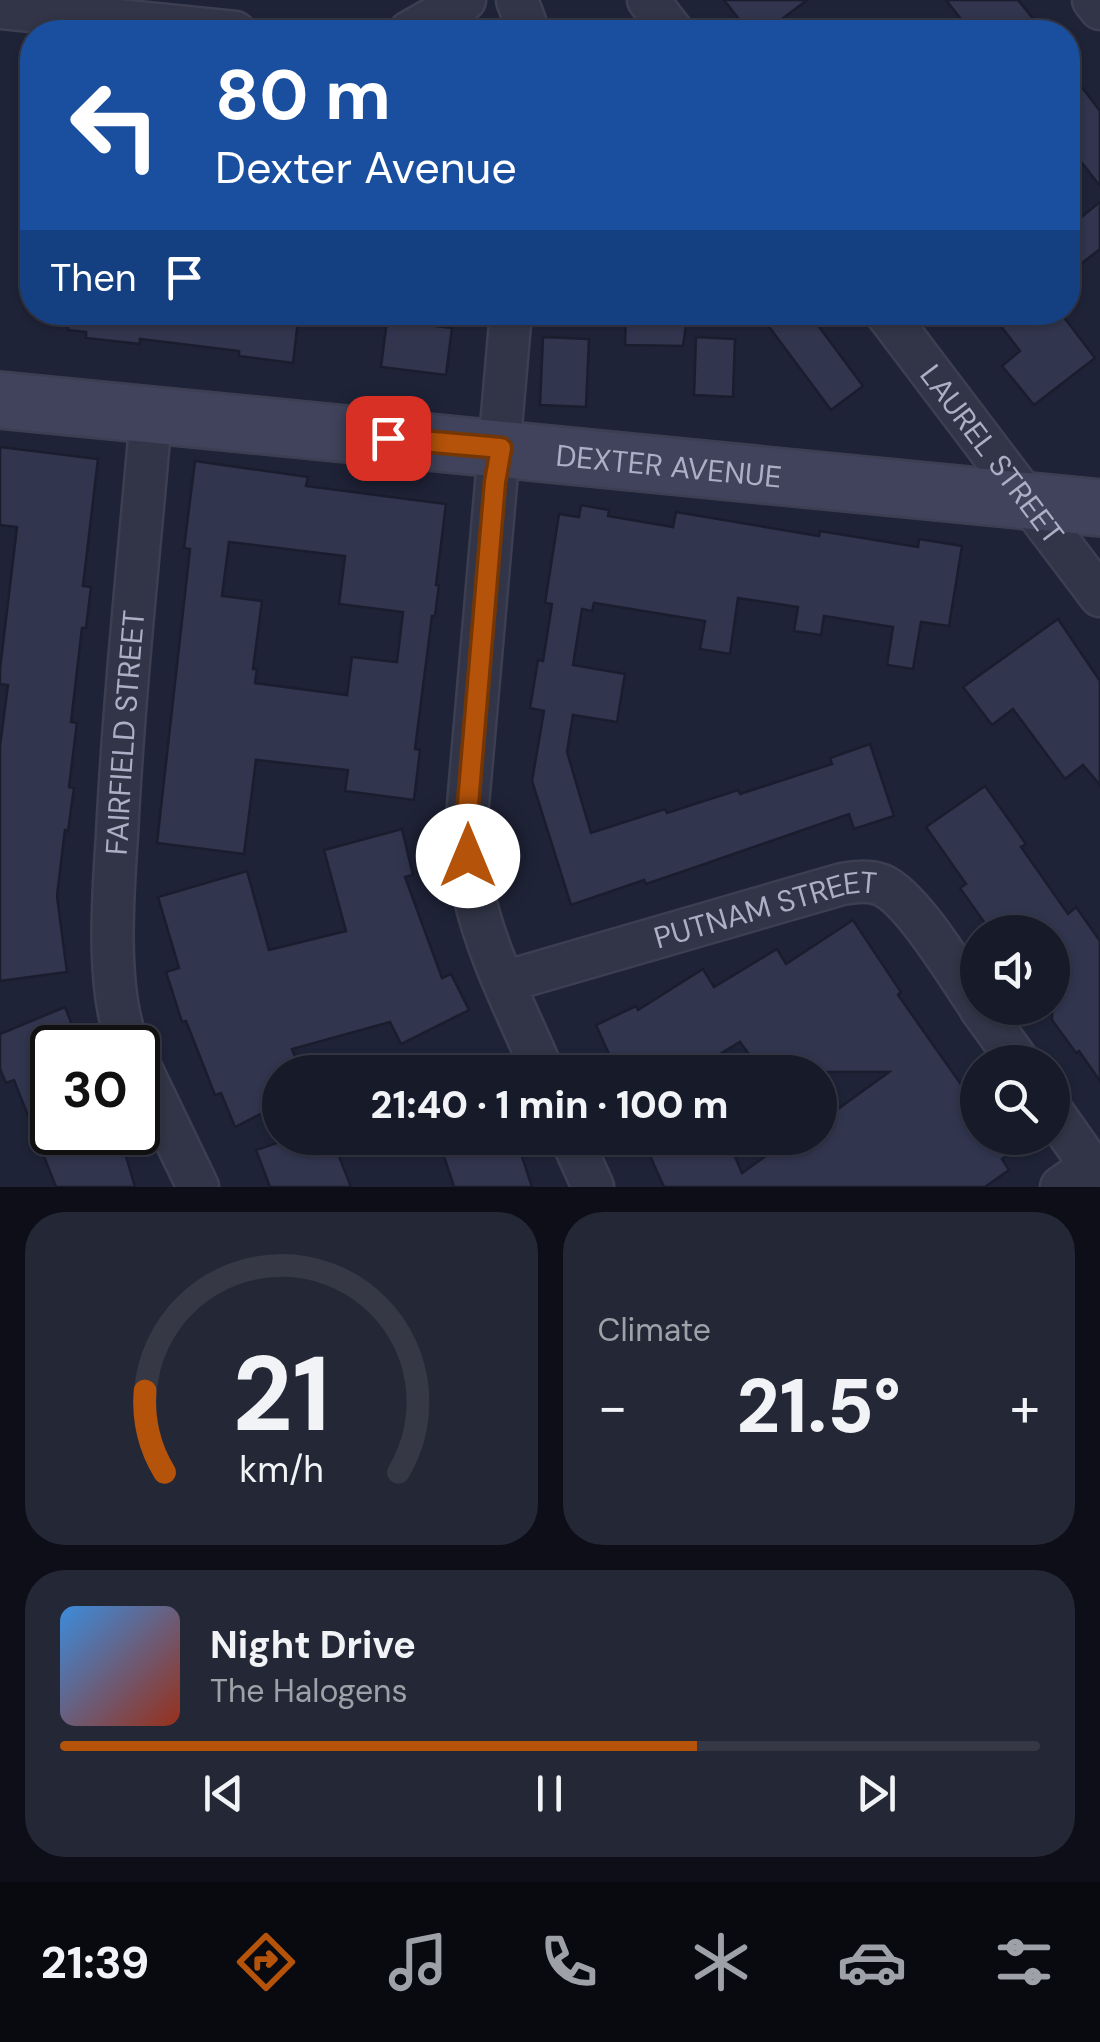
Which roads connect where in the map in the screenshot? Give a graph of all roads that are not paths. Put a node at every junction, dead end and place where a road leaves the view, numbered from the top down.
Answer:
1 (465, 0) edge
2 (648, 0) edge
3 (1093, 0) edge
4 (0, 8) edge
5 (1100, 9) edge
6 (117, 20) edge
7 (430, 20) edge
8 (664, 20) edge
9 (511, 325) edge
10 (896, 325) edge
11 (0, 400) edge
12 (152, 416) junction
13 (501, 448) junction
14 (1029, 502) junction
15 (1100, 508) edge
16 (1100, 596) edge
17 (960, 979) edge
18 (504, 982) junction
19 (123, 1025) edge
20 (536, 1055) edge
21 (160, 1108) edge
22 (1070, 1148) edge
23 (578, 1155) edge
24 (1084, 1177) edge
25 (198, 1187) edge
26 (592, 1187) edge

1 - 7 street
2 - 8 street
3 - 5 street
4 - 6 street
9 - 13 street
10 - 14 street, LAUREL STREET
11 - 12 street, DEXTER AVENUE
12 - 13 street, DEXTER AVENUE
12 - 19 street, FAIRFIELD STREET
13 - 14 street, DEXTER AVENUE
13 - 18 street
14 - 15 street, DEXTER AVENUE
14 - 16 street, LAUREL STREET
17 - 18 street, PUTNAM STREET
18 - 20 street
21 - 25 street
22 - 24 street
23 - 26 street

